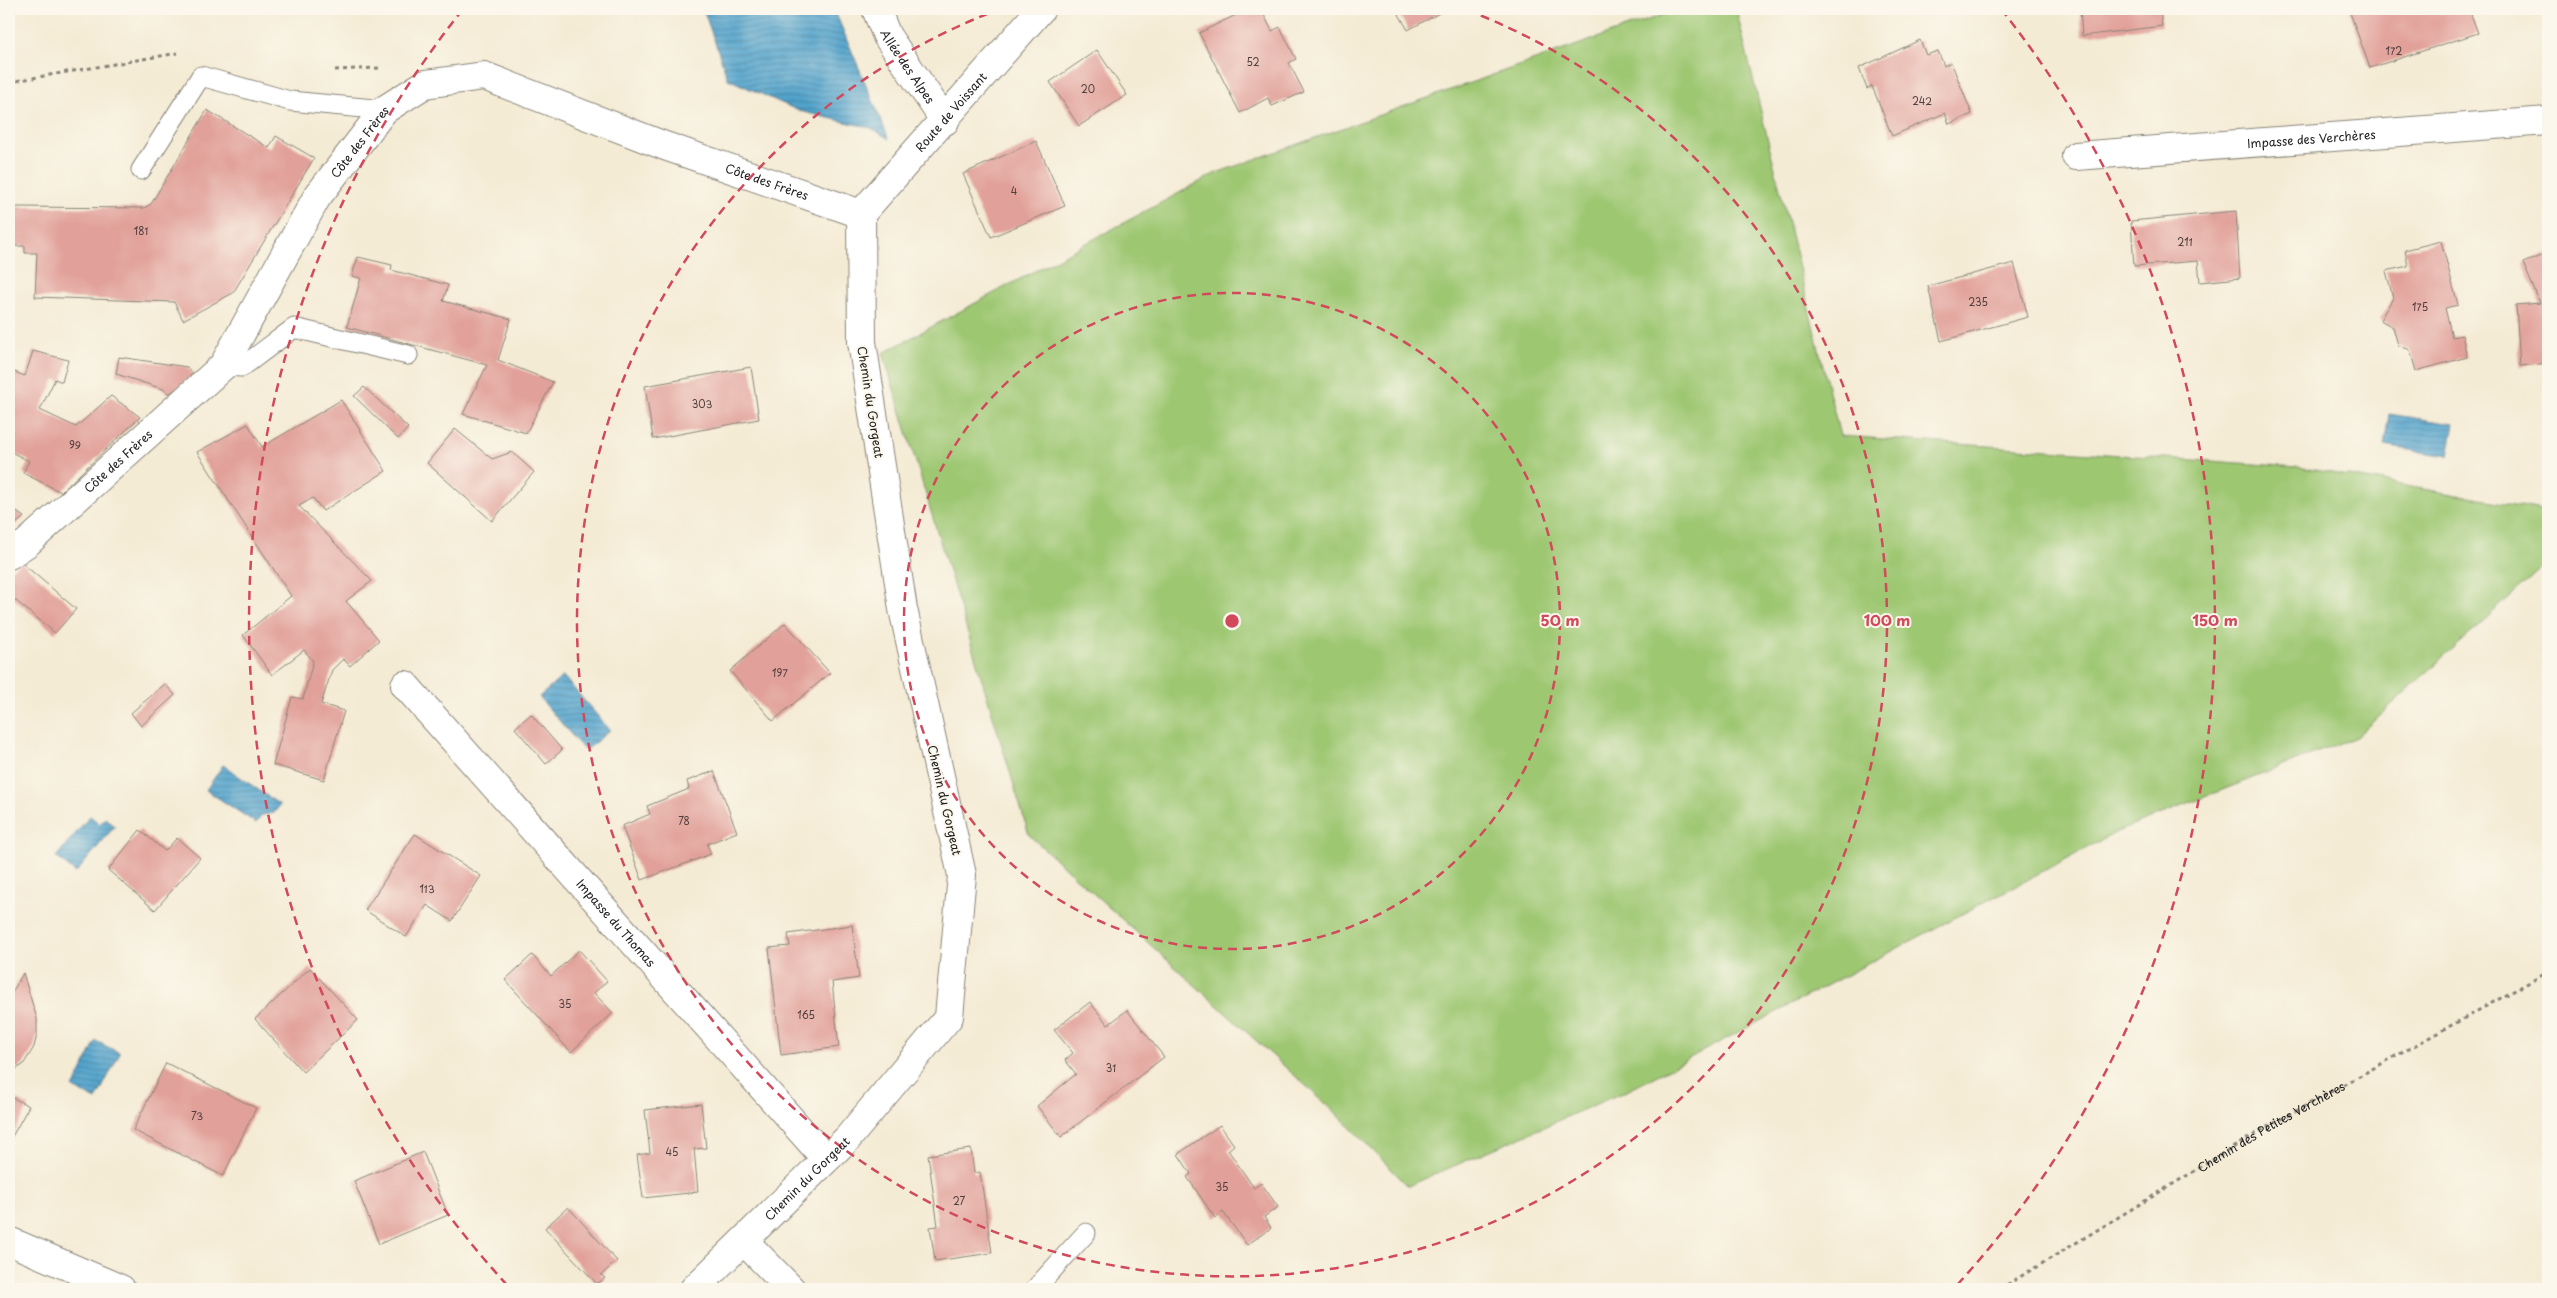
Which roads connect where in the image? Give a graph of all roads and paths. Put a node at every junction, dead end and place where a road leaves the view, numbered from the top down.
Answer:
1 (876, 9) edge
2 (1041, 9) edge
3 (384, 110) junction
4 (945, 121) junction
5 (2548, 121) edge
6 (2076, 156) dead end
7 (141, 170) dead end
8 (861, 214) junction
9 (408, 355) dead end
10 (223, 366) junction
11 (9, 555) edge
12 (405, 684) dead end
13 (2548, 972) edge
14 (826, 1159) junction
15 (1086, 1233) dead end
16 (9, 1241) edge
17 (744, 1241) junction
18 (121, 1289) edge
19 (694, 1289) edge
20 (791, 1289) edge
21 (1035, 1289) edge
22 (2000, 1289) edge

1 - 4 street, Allée des Alpes
2 - 4 street, Route de Voissant
3 - 7 lane
3 - 8 street, Côte des Frères
3 - 10 street, Côte des Frères
4 - 8 street, Route de Voissant
5 - 6 street, Impasse des Verchères
8 - 14 street, Chemin du Gorgeat
9 - 10 lane
10 - 11 street, Côte des Frères
12 - 14 street, Impasse du Thomas
13 - 22 path, Chemin des Petites Verchères
14 - 17 street, Chemin du Gorgeat
15 - 21 lane
16 - 18 street
17 - 19 street, Chemin du Gorgeat
17 - 20 street

